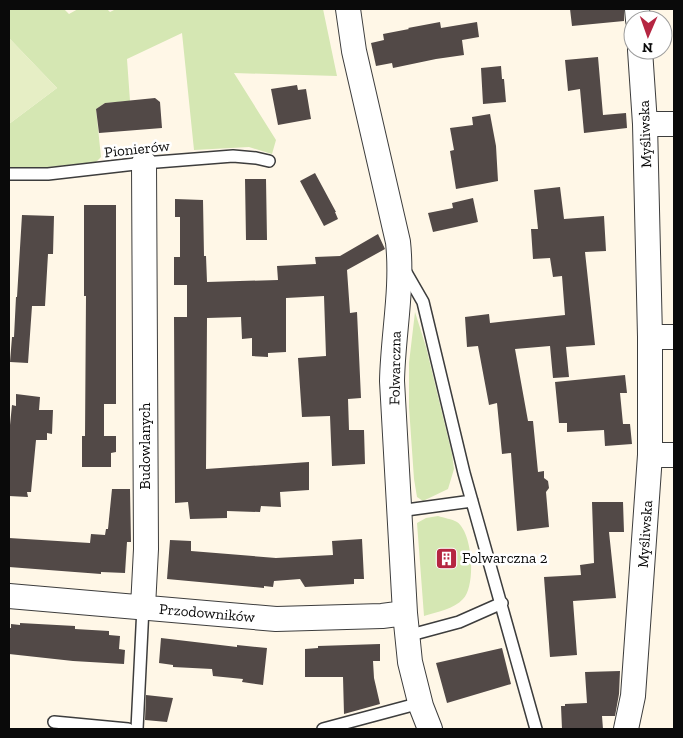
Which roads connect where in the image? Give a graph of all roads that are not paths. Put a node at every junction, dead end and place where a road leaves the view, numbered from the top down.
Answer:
1 (348, 9) edge
2 (641, 60) edge
3 (645, 124) junction
4 (674, 124) edge
5 (269, 161) dead end
6 (144, 163) junction
7 (9, 174) edge
8 (401, 263) junction
9 (650, 337) junction
10 (674, 337) edge
11 (650, 455) junction
12 (674, 455) edge
13 (472, 501) junction
14 (399, 512) junction
15 (9, 596) edge
16 (502, 603) junction
17 (143, 607) junction
18 (406, 625) junction
19 (420, 701) junction
20 (54, 722) dead end
21 (128, 729) edge
22 (137, 729) edge
23 (323, 729) edge
24 (430, 729) edge
25 (536, 729) edge
26 (626, 729) edge

1 - 8 street, Folwarczna
2 - 3 street, Myśliwska
3 - 4 street
3 - 9 street, Myśliwska
5 - 6 lane, Pionierów
6 - 7 lane, Pionierów
6 - 17 street, Budowlanych
8 - 13 lane
8 - 14 street, Folwarczna
9 - 10 street
9 - 11 street, Myśliwska
11 - 12 street
11 - 26 street, Myśliwska
13 - 14 lane
13 - 16 lane
14 - 18 street, Folwarczna
15 - 17 street, Przodowników
16 - 18 lane
16 - 25 lane
17 - 18 street, Przodowników
17 - 22 lane, Budowlanych
18 - 19 street, Folwarczna
19 - 23 lane
19 - 24 street, Folwarczna
20 - 21 lane

